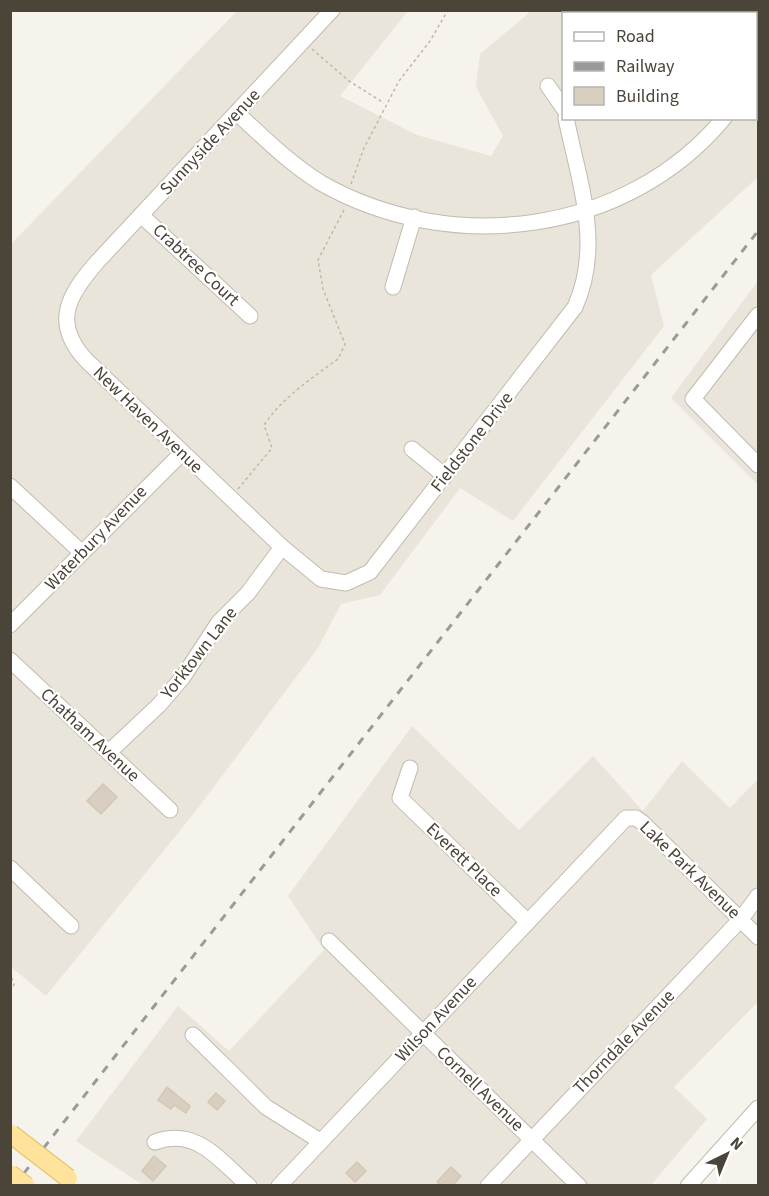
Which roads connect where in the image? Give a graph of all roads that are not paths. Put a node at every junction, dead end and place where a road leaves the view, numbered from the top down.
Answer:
1 (332, 10) edge
2 (548, 86) dead end
3 (562, 107) edge
4 (237, 113) junction
5 (566, 120) edge
6 (722, 120) edge
7 (586, 212) junction
8 (141, 215) junction
9 (414, 217) junction
10 (87, 274) joint
11 (393, 287) dead end
12 (759, 315) edge
13 (250, 316) dead end
14 (412, 449) dead end
15 (182, 453) junction
16 (759, 465) edge
17 (445, 476) junction
18 (10, 486) edge
19 (282, 548) junction
20 (81, 552) junction
21 (10, 625) edge
22 (10, 660) edge
23 (109, 752) junction
24 (410, 768) dead end
25 (170, 810) dead end
26 (593, 851) joint
27 (10, 868) edge
28 (759, 896) edge
29 (741, 919) junction
30 (528, 922) junction
31 (71, 926) dead end
32 (759, 937) edge
33 (329, 941) dead end
34 (422, 1033) junction
35 (193, 1035) dead end
36 (759, 1108) edge
37 (11, 1134) edge
38 (531, 1140) junction
39 (320, 1141) junction
40 (155, 1142) dead end
41 (10, 1173) edge
42 (68, 1178) dead end
43 (26, 1185) edge
44 (249, 1185) edge
45 (279, 1185) edge
46 (488, 1185) edge
47 (579, 1185) edge
48 (688, 1185) edge

1 - 4 street, Sunnyside Avenue
2 - 3 street
4 - 8 street, Sunnyside Avenue
4 - 9 street
5 - 7 street, Fieldstone Drive
6 - 7 street
7 - 9 street
7 - 17 street, Fieldstone Drive
8 - 10 street, Sunnyside Avenue
8 - 13 street, Crabtree Court
9 - 11 street
10 - 15 street, New Haven Avenue
12 - 16 street
14 - 17 street
15 - 19 street, New Haven Avenue
15 - 20 street, Waterbury Avenue
17 - 19 street, Fieldstone Drive
18 - 20 street
19 - 23 street, Yorktown Lane
20 - 21 street, Waterbury Avenue
22 - 23 street, Chatham Avenue
23 - 25 street, Chatham Avenue
24 - 30 street, Everett Place
26 - 29 street, Lake Park Avenue
26 - 30 street, Wilson Avenue
27 - 31 street
28 - 29 street, Thorndale Avenue
29 - 32 street, Lake Park Avenue
29 - 38 street, Thorndale Avenue
30 - 34 street, Wilson Avenue
33 - 34 street, Cornell Avenue
34 - 38 street, Cornell Avenue
34 - 39 street, Wilson Avenue
35 - 39 street
36 - 48 street
37 - 42 main road, bridge
38 - 46 street, Thorndale Avenue
38 - 47 street, Cornell Avenue
39 - 45 street, Wilson Avenue
40 - 44 street
41 - 43 main road, bridge

